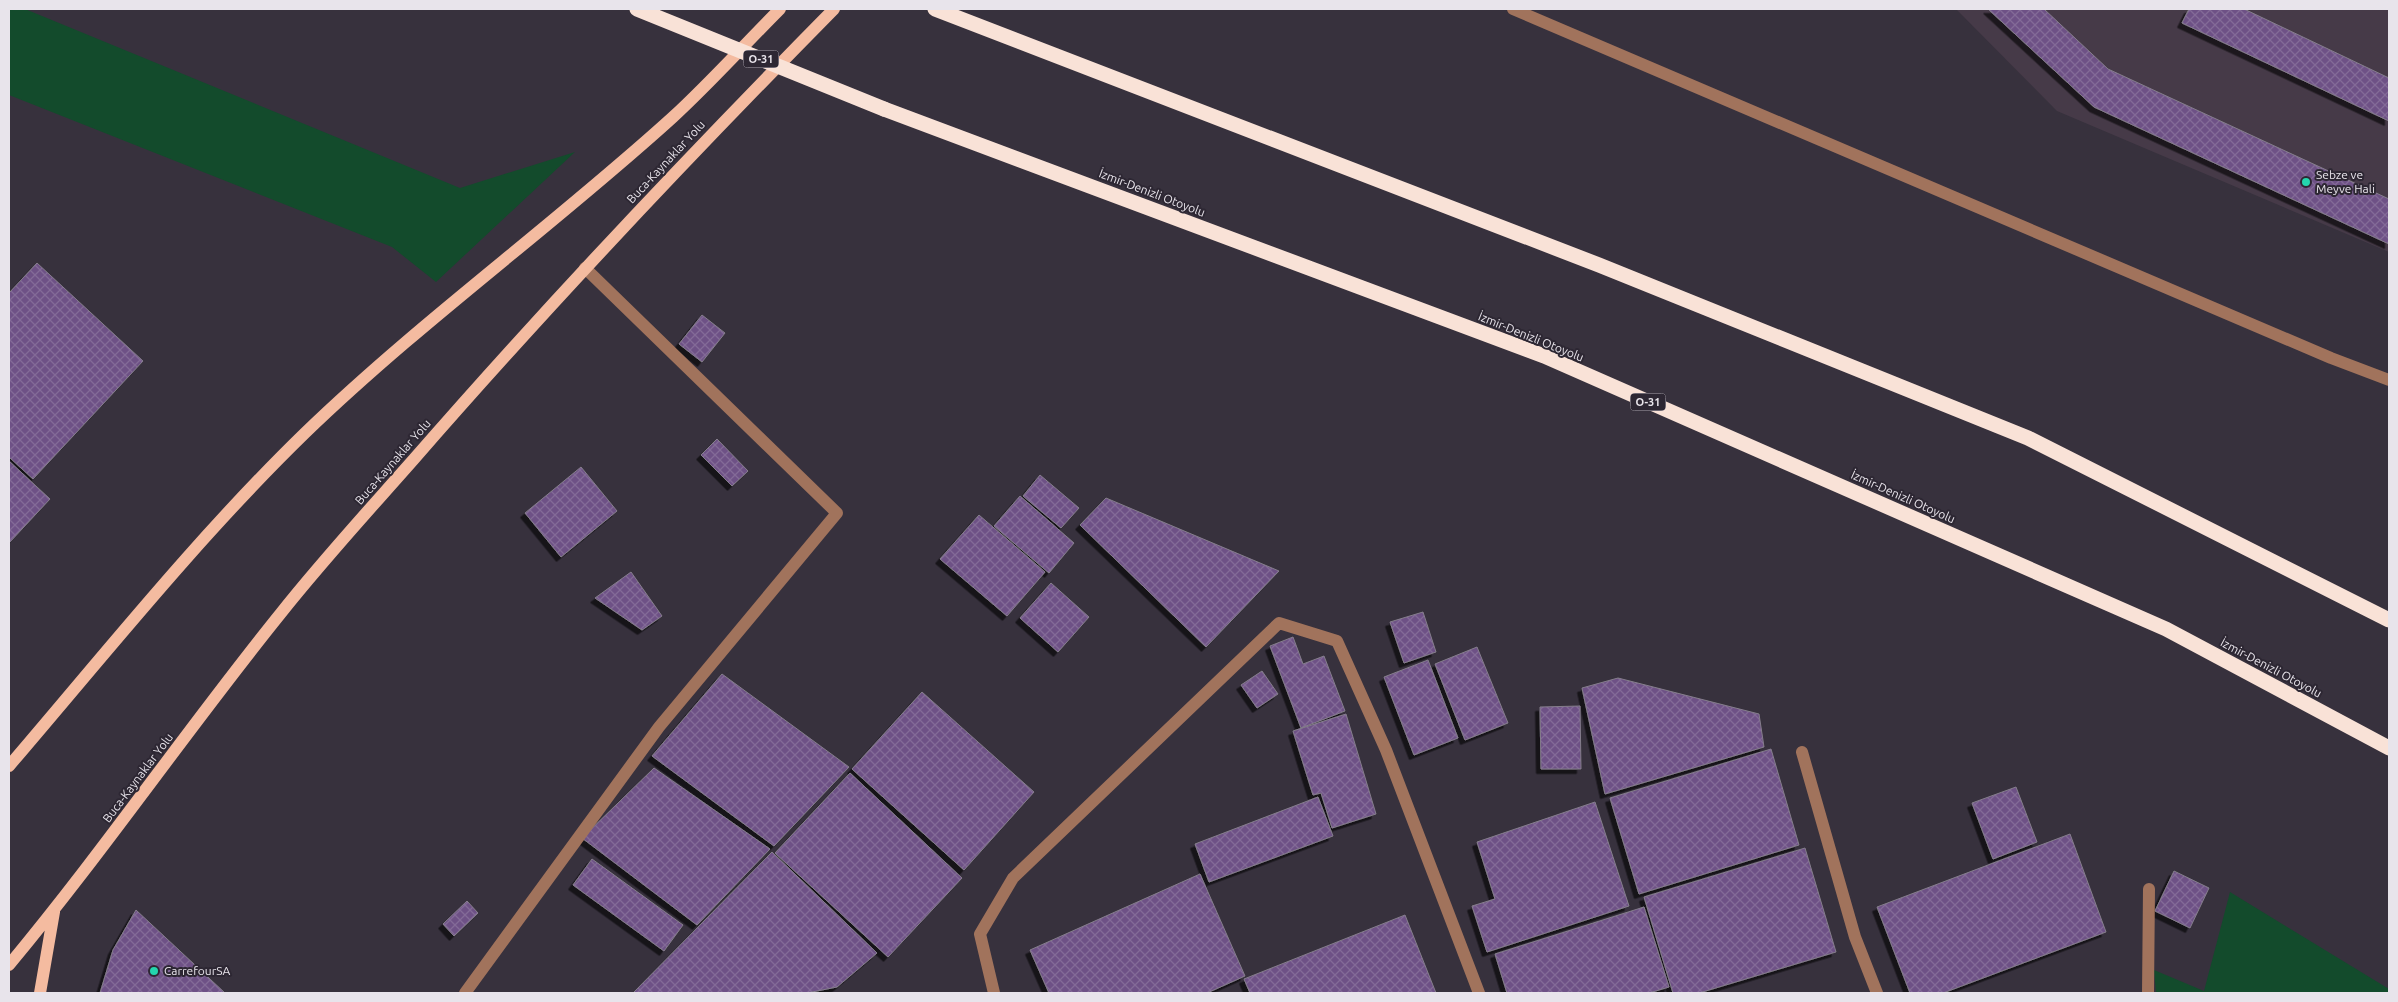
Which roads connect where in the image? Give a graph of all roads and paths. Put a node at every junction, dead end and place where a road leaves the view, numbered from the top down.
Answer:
1 (637, 9) edge
2 (780, 9) edge
3 (834, 9) edge
4 (1513, 9) edge
5 (937, 10) edge
6 (585, 268) junction
7 (2389, 380) edge
8 (2389, 620) edge
9 (2389, 748) edge
10 (1802, 752) dead end
11 (9, 766) edge
12 (2149, 889) dead end
13 (55, 910) junction
14 (9, 964) edge
15 (40, 993) edge
16 (464, 993) edge
17 (994, 993) edge
18 (1480, 993) edge
19 (1877, 993) edge
20 (2148, 993) edge

1 - 9 highway, İzmir-Denizli Otoyolu / O-31, bridge
2 - 11 main road
3 - 6 main road, Buca-Kaynaklar Yolu
4 - 7 street
5 - 8 highway
6 - 13 main road, Buca-Kaynaklar Yolu
6 - 16 street
10 - 19 street
12 - 20 street
13 - 14 main road, Buca-Kaynaklar Yolu
13 - 15 main road
17 - 18 street

